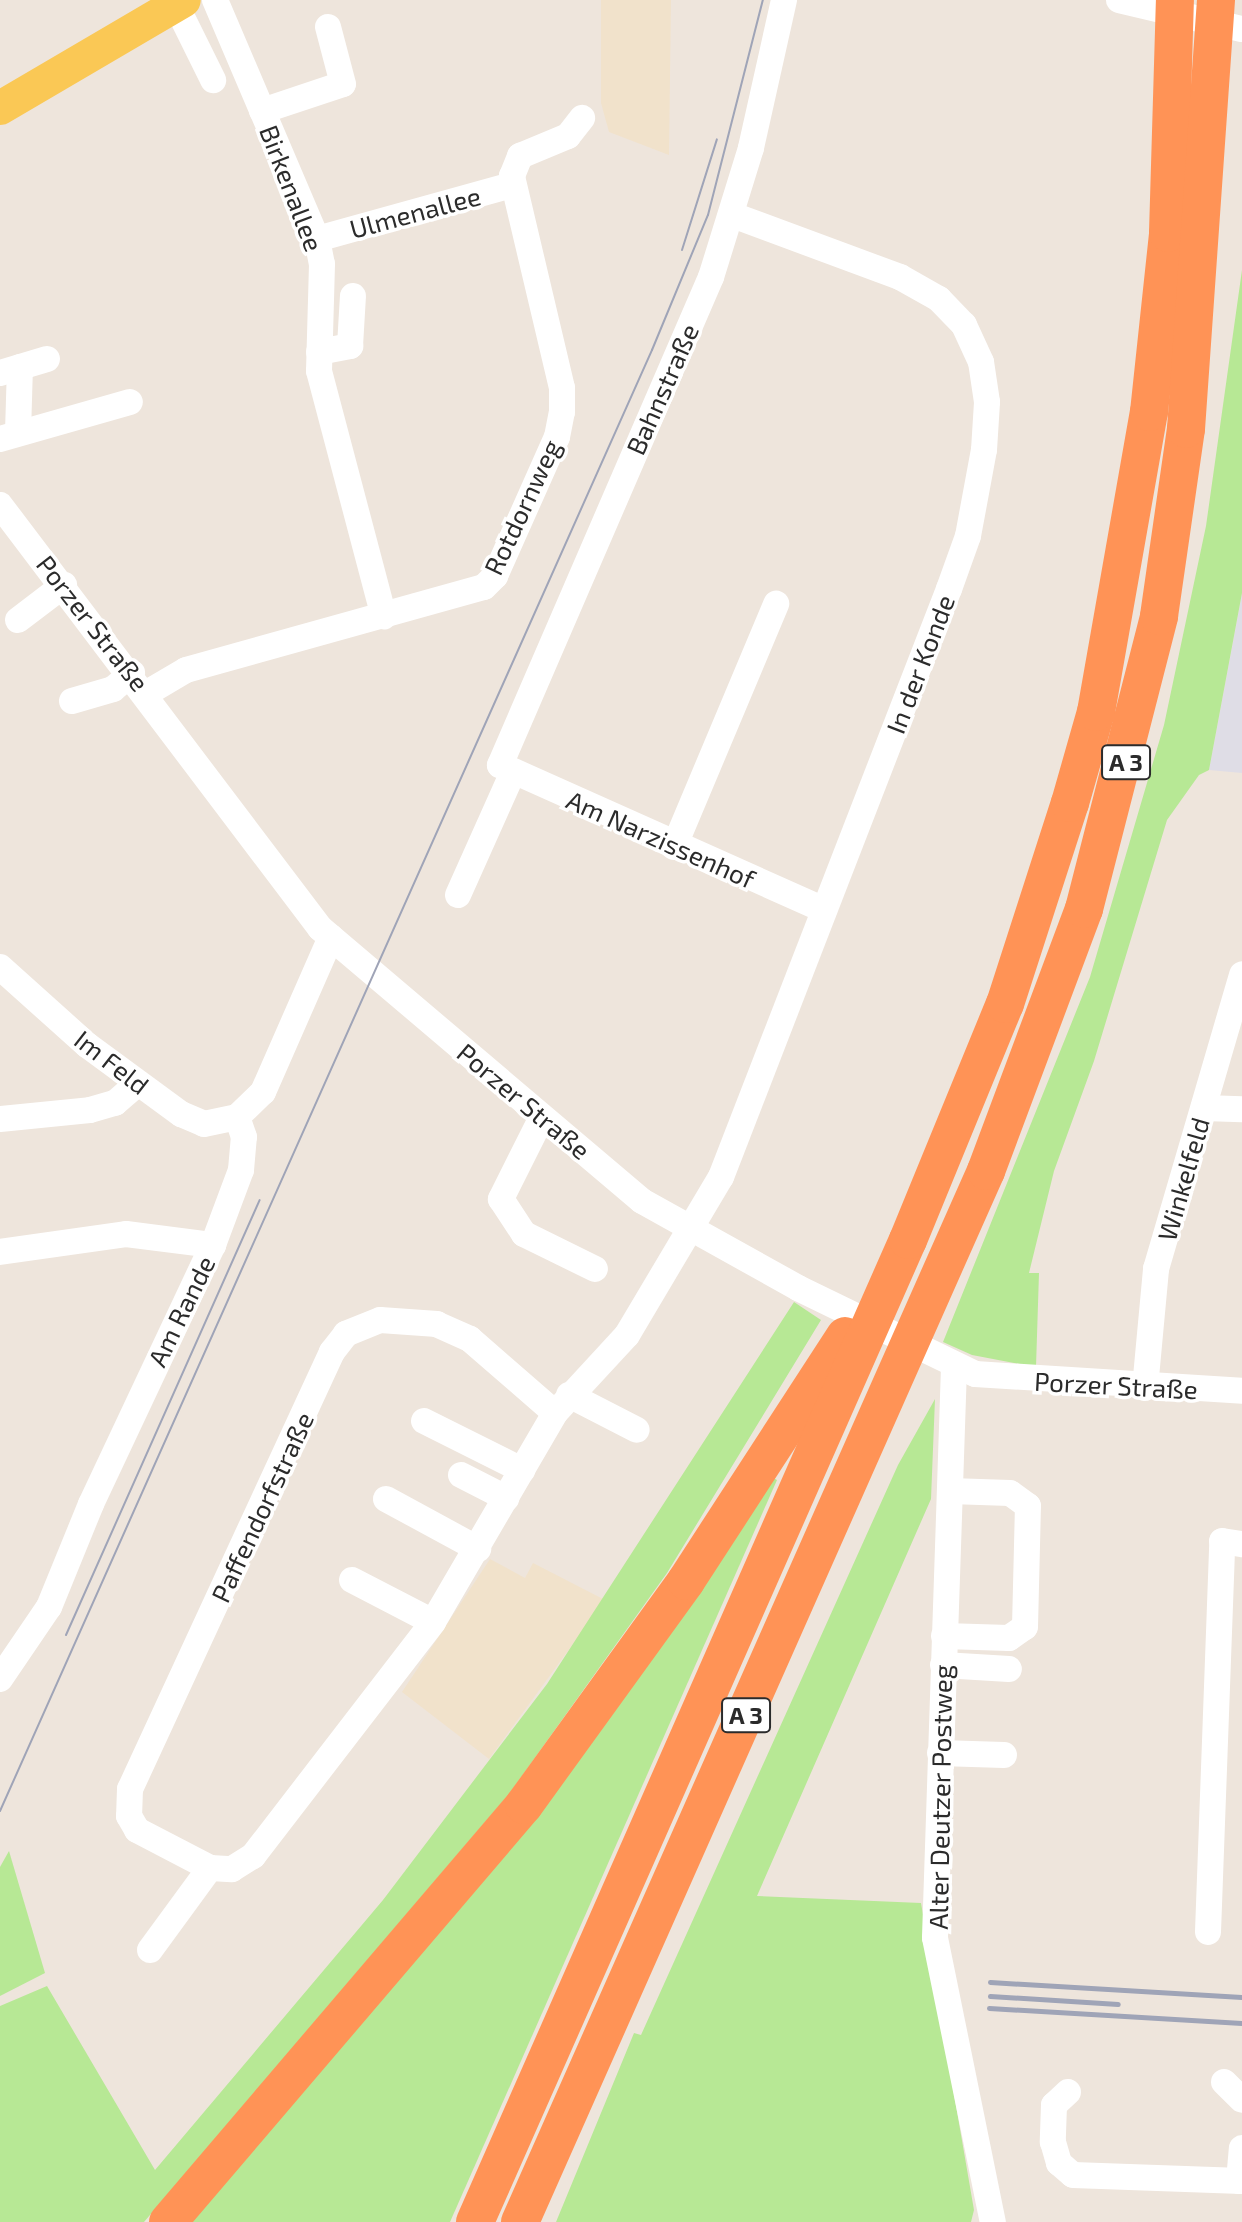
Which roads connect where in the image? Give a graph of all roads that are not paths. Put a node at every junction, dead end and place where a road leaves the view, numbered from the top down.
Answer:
1 (215, 0) edge
2 (784, 0) edge
3 (1119, 0) edge
4 (1175, 0) edge
5 (1216, 0) edge
6 (180, 2) edge
7 (328, 27) dead end
8 (1242, 29) edge
9 (213, 80) dead end
10 (0, 108) edge
11 (262, 111) junction
12 (582, 118) dead end
13 (512, 185) junction
14 (732, 215) junction
15 (317, 239) junction
16 (353, 296) dead end
17 (319, 352) junction
18 (47, 359) dead end
19 (10, 370) edge
20 (130, 402) dead end
21 (9, 436) edge
22 (3, 514) edge
23 (64, 585) junction
24 (776, 604) dead end
25 (384, 617) junction
26 (18, 620) dead end
27 (139, 683) junction
28 (72, 701) dead end
29 (506, 769) junction
30 (674, 847) junction
31 (458, 895) dead end
32 (824, 910) junction
33 (331, 937) junction
34 (0, 967) edge
35 (1242, 974) edge
36 (138, 1083) junction
37 (1204, 1108) junction
38 (1242, 1109) edge
39 (237, 1117) junction
40 (542, 1117) junction
41 (0, 1119) edge
42 (689, 1231) junction
43 (908, 1240) junction
44 (213, 1245) junction
45 (0, 1252) edge
46 (595, 1269) dead end
47 (947, 1363) junction
48 (1145, 1388) junction
49 (1242, 1391) edge
50 (562, 1404) junction
51 (424, 1421) dead end
52 (637, 1430) dead end
53 (522, 1470) junction
54 (461, 1475) dead end
55 (950, 1491) junction
56 (506, 1498) junction
57 (386, 1499) dead end
58 (1242, 1544) edge
59 (478, 1549) junction
60 (352, 1580) dead end
61 (433, 1622) junction
62 (944, 1636) junction
63 (943, 1665) junction
64 (1009, 1669) dead end
65 (1230, 1669) edge
66 (0, 1679) edge
67 (1230, 1731) edge
68 (940, 1753) junction
69 (1004, 1755) dead end
70 (210, 1868) junction
71 (1208, 1932) dead end
72 (150, 1950) dead end
73 (616, 2009) junction
74 (1068, 2092) dead end
75 (1242, 2148) edge
76 (1240, 2181) edge
77 (168, 2222) edge
78 (475, 2222) edge
79 (520, 2222) edge
80 (537, 2222) edge
81 (993, 2222) edge

1 - 11 street, Birkenallee
2 - 14 street, Bahnstraße
3 - 8 street
4 - 43 highway, A 3
5 - 73 highway, A 3
6 - 9 street
6 - 10 main road
7 - 11 street
11 - 15 street, Birkenallee
12 - 13 street
13 - 15 street, Ulmenallee
13 - 25 street, Rotdornweg
14 - 29 street, Bahnstraße
14 - 32 street, In der Konde
15 - 17 street, Birkenallee
16 - 17 street
17 - 25 street, Birkenallee
18 - 19 street
19 - 21 street
20 - 21 street
22 - 23 street, Porzer Straße
23 - 26 street
23 - 27 street, Porzer Straße
24 - 30 street
25 - 27 street, Rotdornweg
27 - 28 street, Rotdornweg
27 - 33 street, Porzer Straße
29 - 30 street, Am Narzissenhof
29 - 31 street, Bahnstraße
30 - 32 street, Am Narzissenhof
32 - 42 street, In der Konde
33 - 39 street
33 - 40 street, Porzer Straße
34 - 36 street, Im Feld
35 - 37 street, Winkelfeld
36 - 39 street, Im Feld
36 - 41 street
37 - 38 street
37 - 48 street, Winkelfeld
39 - 44 street, Am Rande
40 - 42 street, Porzer Straße
40 - 46 street
42 - 47 street, Porzer Straße
42 - 50 street
43 - 77 highway
43 - 78 highway, A 3
44 - 45 street
44 - 66 street, Am Rande
47 - 48 street, Porzer Straße
47 - 55 street, Alter Deutzer Postweg
48 - 49 street, Porzer Straße
50 - 52 street
50 - 53 street
50 - 70 street, Paffendorfstraße
51 - 53 street
53 - 56 street
54 - 56 street
55 - 62 street, Alter Deutzer Postweg
55 - 62 street
56 - 59 street
57 - 59 street
58 - 65 street
59 - 61 street
60 - 61 street
61 - 70 street
62 - 63 street, Alter Deutzer Postweg
63 - 64 street
63 - 68 street, Alter Deutzer Postweg
65 - 67 street
67 - 71 street
68 - 69 street
68 - 81 street, Alter Deutzer Postweg
70 - 72 street
73 - 79 highway, A 3
73 - 80 highway
74 - 76 street
75 - 76 street

